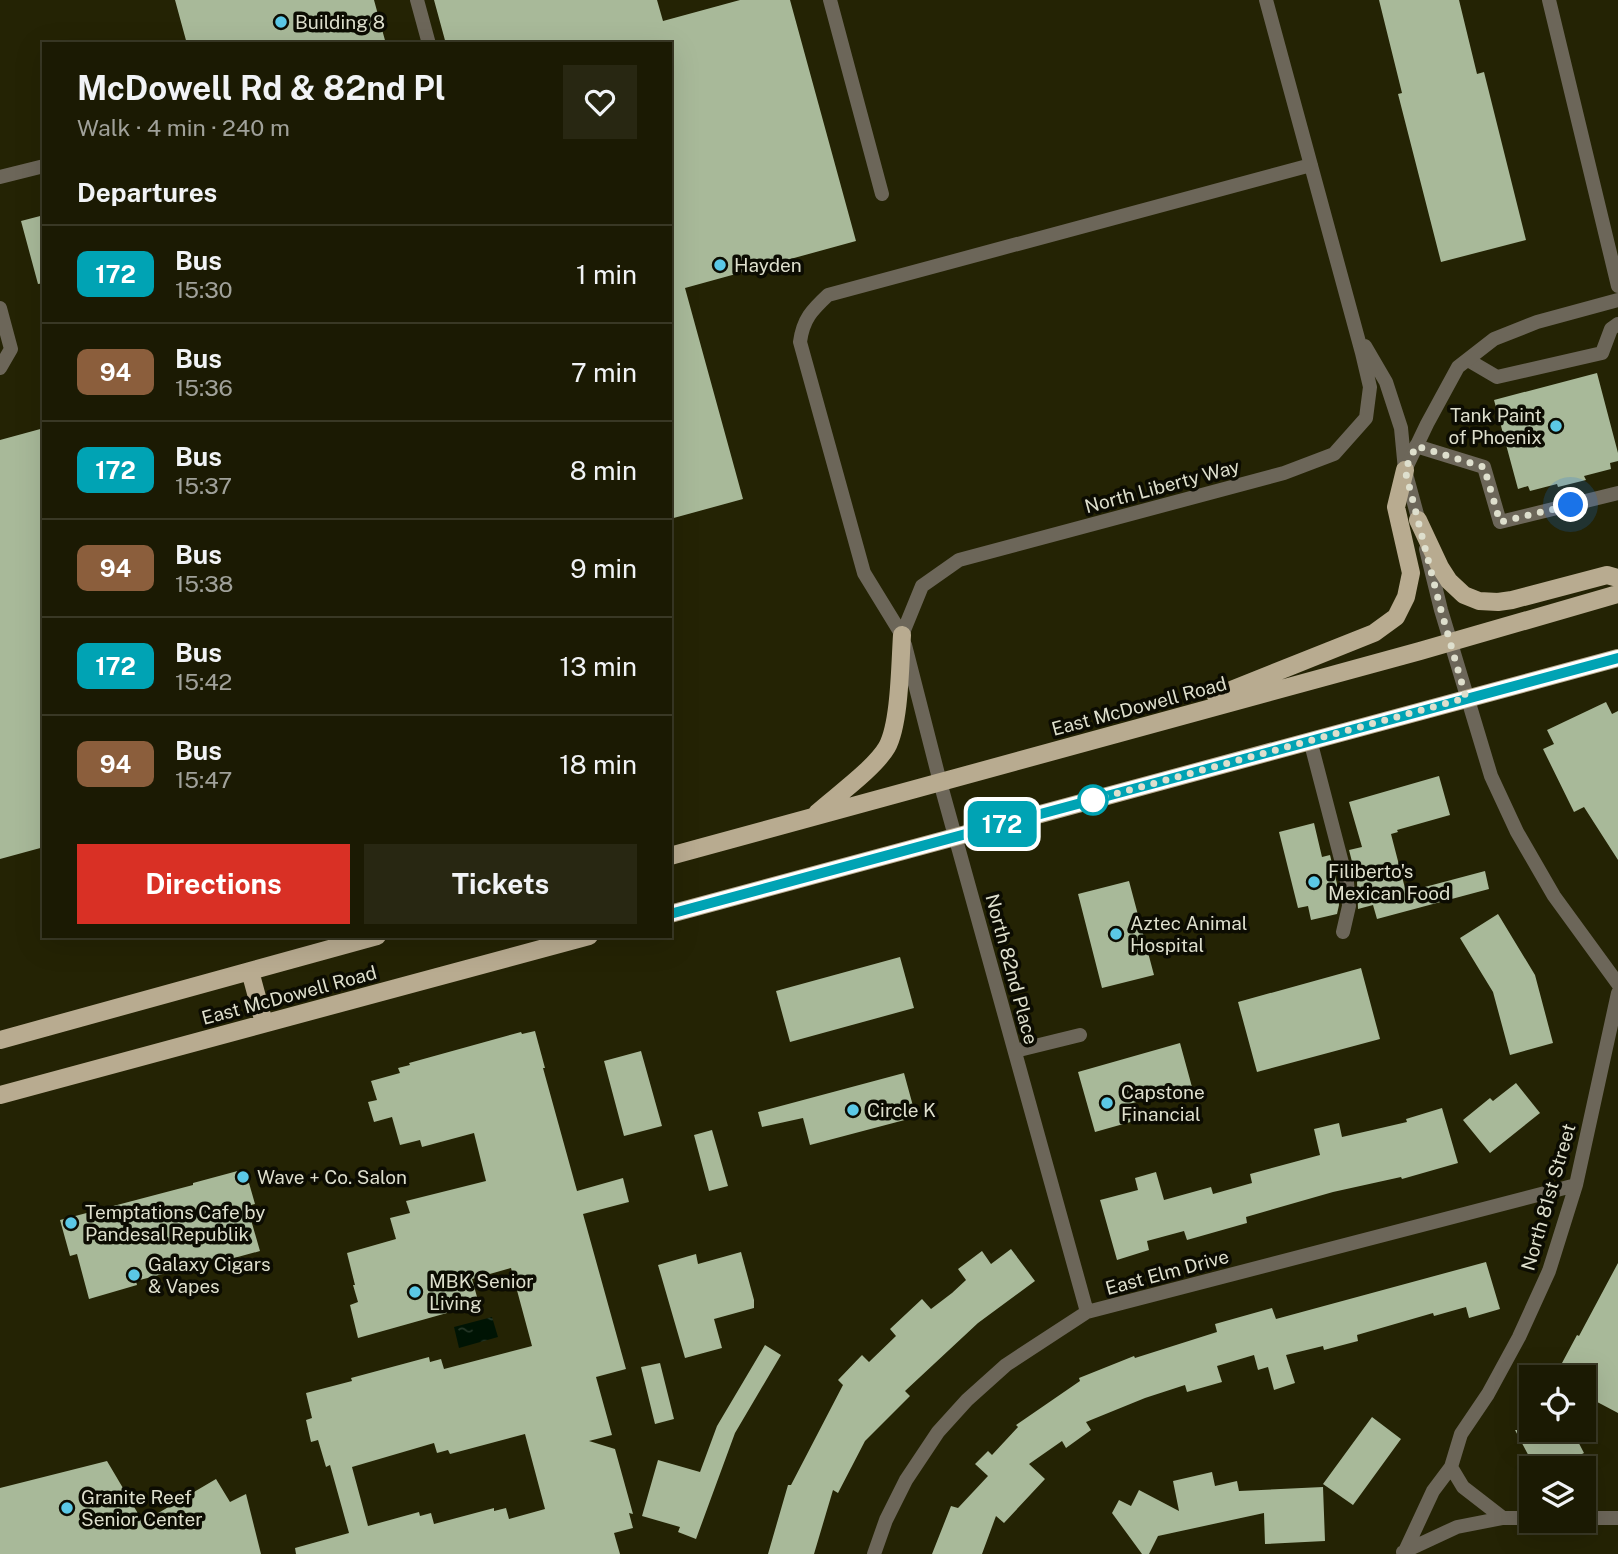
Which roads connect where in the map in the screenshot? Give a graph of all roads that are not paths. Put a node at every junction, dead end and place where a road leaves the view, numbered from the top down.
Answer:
1 (417, 0) edge
2 (831, 0) edge
3 (1266, 0) edge
4 (1549, 0) edge
5 (428, 42) edge
6 (1311, 165) junction
7 (42, 166) edge
8 (0, 177) edge
9 (882, 194) dead end
10 (1618, 286) edge
11 (1618, 300) edge
12 (0, 308) edge
13 (1618, 324) edge
14 (1355, 330) junction
15 (1468, 359) junction
16 (0, 368) edge
17 (1416, 446) junction
18 (1405, 470) junction
19 (1618, 493) edge
20 (1418, 520) junction
21 (1618, 578) edge
22 (1618, 594) edge
23 (902, 635) junction
24 (1450, 643) junction
25 (1618, 658) edge
26 (1466, 698) junction
27 (1139, 727) junction
28 (1310, 740) junction
29 (940, 782) junction
30 (812, 817) junction
31 (956, 837) junction
32 (672, 855) edge
33 (672, 913) edge
34 (1343, 932) dead end
35 (370, 938) edge
36 (582, 938) edge
37 (250, 971) junction
38 (1618, 984) edge
39 (1618, 993) edge
40 (264, 1023) junction
41 (1080, 1035) dead end
42 (0, 1040) edge
43 (1015, 1051) junction
44 (0, 1094) edge
45 (1576, 1185) junction
46 (1087, 1312) junction
47 (1451, 1467) junction
48 (1503, 1517) junction
49 (1519, 1518) edge
50 (1596, 1518) edge
51 (1618, 1518) edge
52 (1403, 1551) edge
53 (874, 1554) edge

1 - 5 street
2 - 9 street
3 - 6 street, North Liberty Way
4 - 10 street
6 - 14 street, North Liberty Way
6 - 23 street, North 82nd Place
7 - 8 street
11 - 15 street
12 - 16 street
13 - 15 street
14 - 18 street, North Liberty Way
14 - 23 street, North Liberty Way
15 - 17 street
17 - 18 street
17 - 19 street
18 - 20 street, North Liberty Way
18 - 27 main road
20 - 21 main road
20 - 24 street, North Liberty Way
22 - 24 main road, East McDowell Road
23 - 29 street, North 82nd Place
23 - 30 main road
24 - 26 street
24 - 27 main road, East McDowell Road
25 - 26 main road
26 - 28 main road
26 - 38 street
27 - 29 main road, East McDowell Road
28 - 31 main road
28 - 34 street
29 - 30 main road, East McDowell Road
29 - 31 street, North 82nd Place
30 - 32 main road, East McDowell Road
31 - 33 main road
31 - 43 street, North 82nd Place
35 - 37 main road, East McDowell Road
36 - 40 main road, East McDowell Road
37 - 40 main road
37 - 42 main road, East McDowell Road
39 - 45 street, North 81st Street
40 - 44 main road, East McDowell Road
41 - 43 street
43 - 46 street, North 82nd Place
45 - 46 street, East Elm Drive
45 - 47 street, North 81st Street
46 - 53 street, East Elm Drive
47 - 48 street
47 - 52 street, North 81st Street
48 - 49 street
48 - 52 street
50 - 51 street

